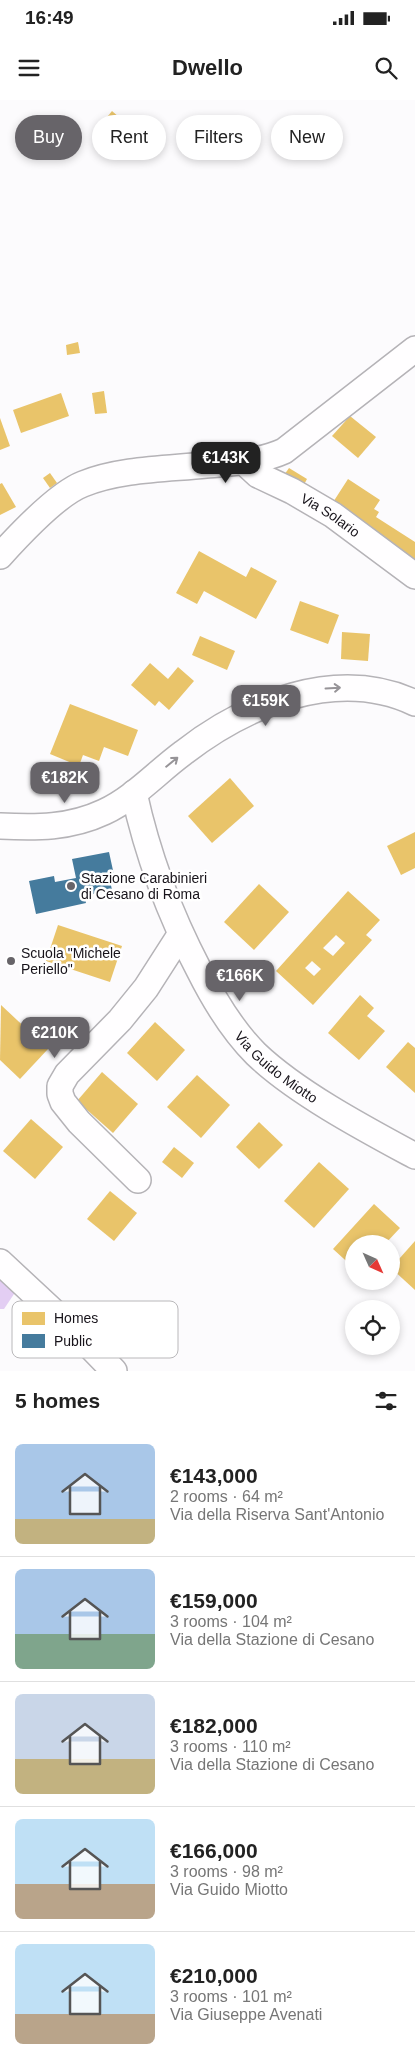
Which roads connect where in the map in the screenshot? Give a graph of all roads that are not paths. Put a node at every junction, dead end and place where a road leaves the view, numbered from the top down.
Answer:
1 (410, 360) edge
2 (244, 462) junction
3 (0, 556) edge
4 (415, 576) edge
5 (415, 703) edge
6 (134, 794) junction
7 (0, 826) edge
8 (180, 935) junction
9 (415, 1156) edge
10 (138, 1180) dead end
11 (0, 1262) edge
12 (42, 1301) edge
13 (101, 1358) edge
14 (114, 1371) edge

1 - 2 street
2 - 3 street
2 - 4 street, Via Solario
6 -> 5 street
6 - 7 street
6 - 8 street, Via Guido Miotto
8 - 9 street, Via Guido Miotto
8 - 10 street
11 - 12 street
13 - 14 street

